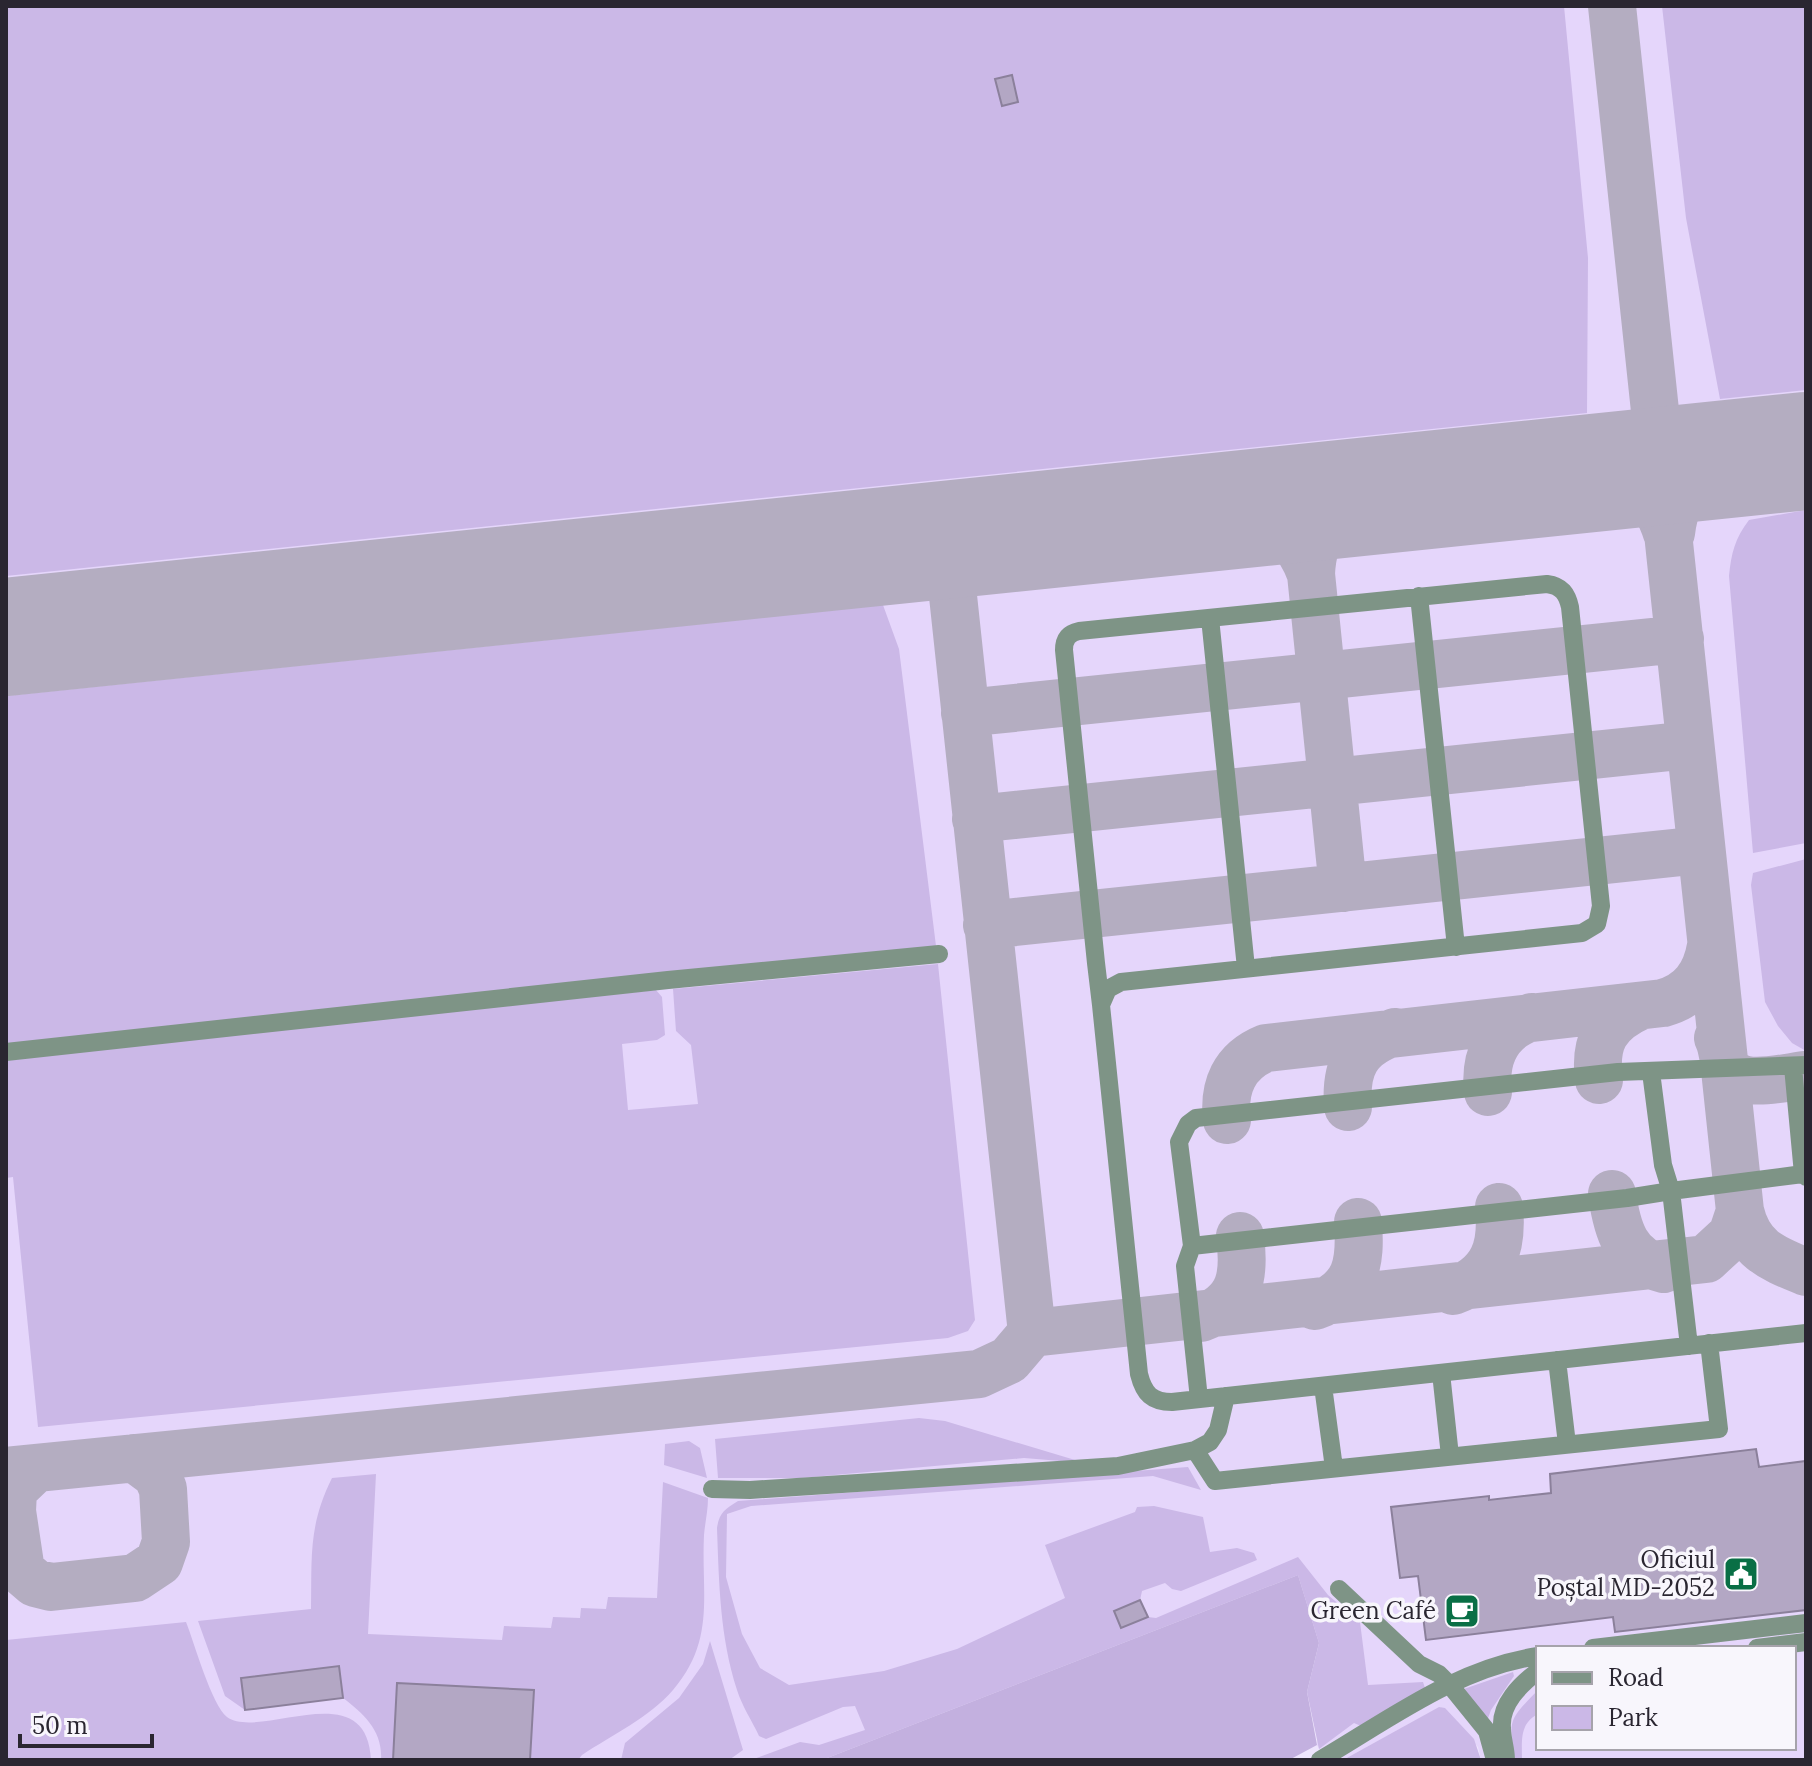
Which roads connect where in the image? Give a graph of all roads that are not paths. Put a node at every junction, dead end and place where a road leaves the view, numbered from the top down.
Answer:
1 (1419, 596) junction
2 (1210, 618) junction
3 (1456, 947) junction
4 (939, 954) dead end
5 (1096, 963) junction
6 (1246, 968) junction
7 (1121, 982) junction
8 (1101, 1005) junction
9 (6, 1052) edge
10 (1800, 1066) edge
11 (1651, 1072) junction
12 (1804, 1176) edge
13 (1671, 1191) junction
14 (1192, 1246) junction
15 (1806, 1333) edge
16 (1709, 1343) junction
17 (1689, 1346) junction
18 (1557, 1360) junction
19 (1441, 1373) junction
20 (1323, 1386) junction
21 (1226, 1396) junction
22 (1199, 1399) junction
23 (1567, 1444) junction
24 (1195, 1450) junction
25 (1450, 1456) junction
26 (1334, 1468) junction
27 (712, 1489) dead end
28 (1339, 1589) dead end
29 (1806, 1623) edge
30 (1806, 1642) edge
31 (1610, 1646) edge
32 (1773, 1646) edge
33 (1536, 1656) edge
34 (1536, 1673) edge
35 (1536, 1683) edge
36 (1449, 1684) junction
37 (1502, 1755) edge
38 (1320, 1760) edge

1 - 2 lane
1 - 3 lane
1 - 3 lane
2 - 5 lane
2 - 6 lane
3 - 6 lane
4 - 9 lane
5 - 7 lane
5 - 8 lane
6 - 7 lane
7 - 8 lane
8 - 22 lane
10 - 11 lane
10 - 12 lane
11 - 13 lane
11 - 14 lane
12 - 13 lane
13 - 14 lane
13 - 17 lane
14 - 22 lane
15 - 16 lane
16 - 17 lane
16 - 23 lane
17 - 18 lane
18 - 19 lane
18 - 23 lane
19 - 20 lane
19 - 25 lane
20 - 21 lane
20 - 26 lane
21 - 22 lane
21 - 24 lane
23 - 25 lane
24 - 26 lane
24 - 27 lane
25 - 26 lane
28 - 36 lane
29 - 31 lane
30 - 32 lane
33 - 36 lane
34 - 37 lane
35 - 37 lane
36 - 37 lane
36 - 38 lane

